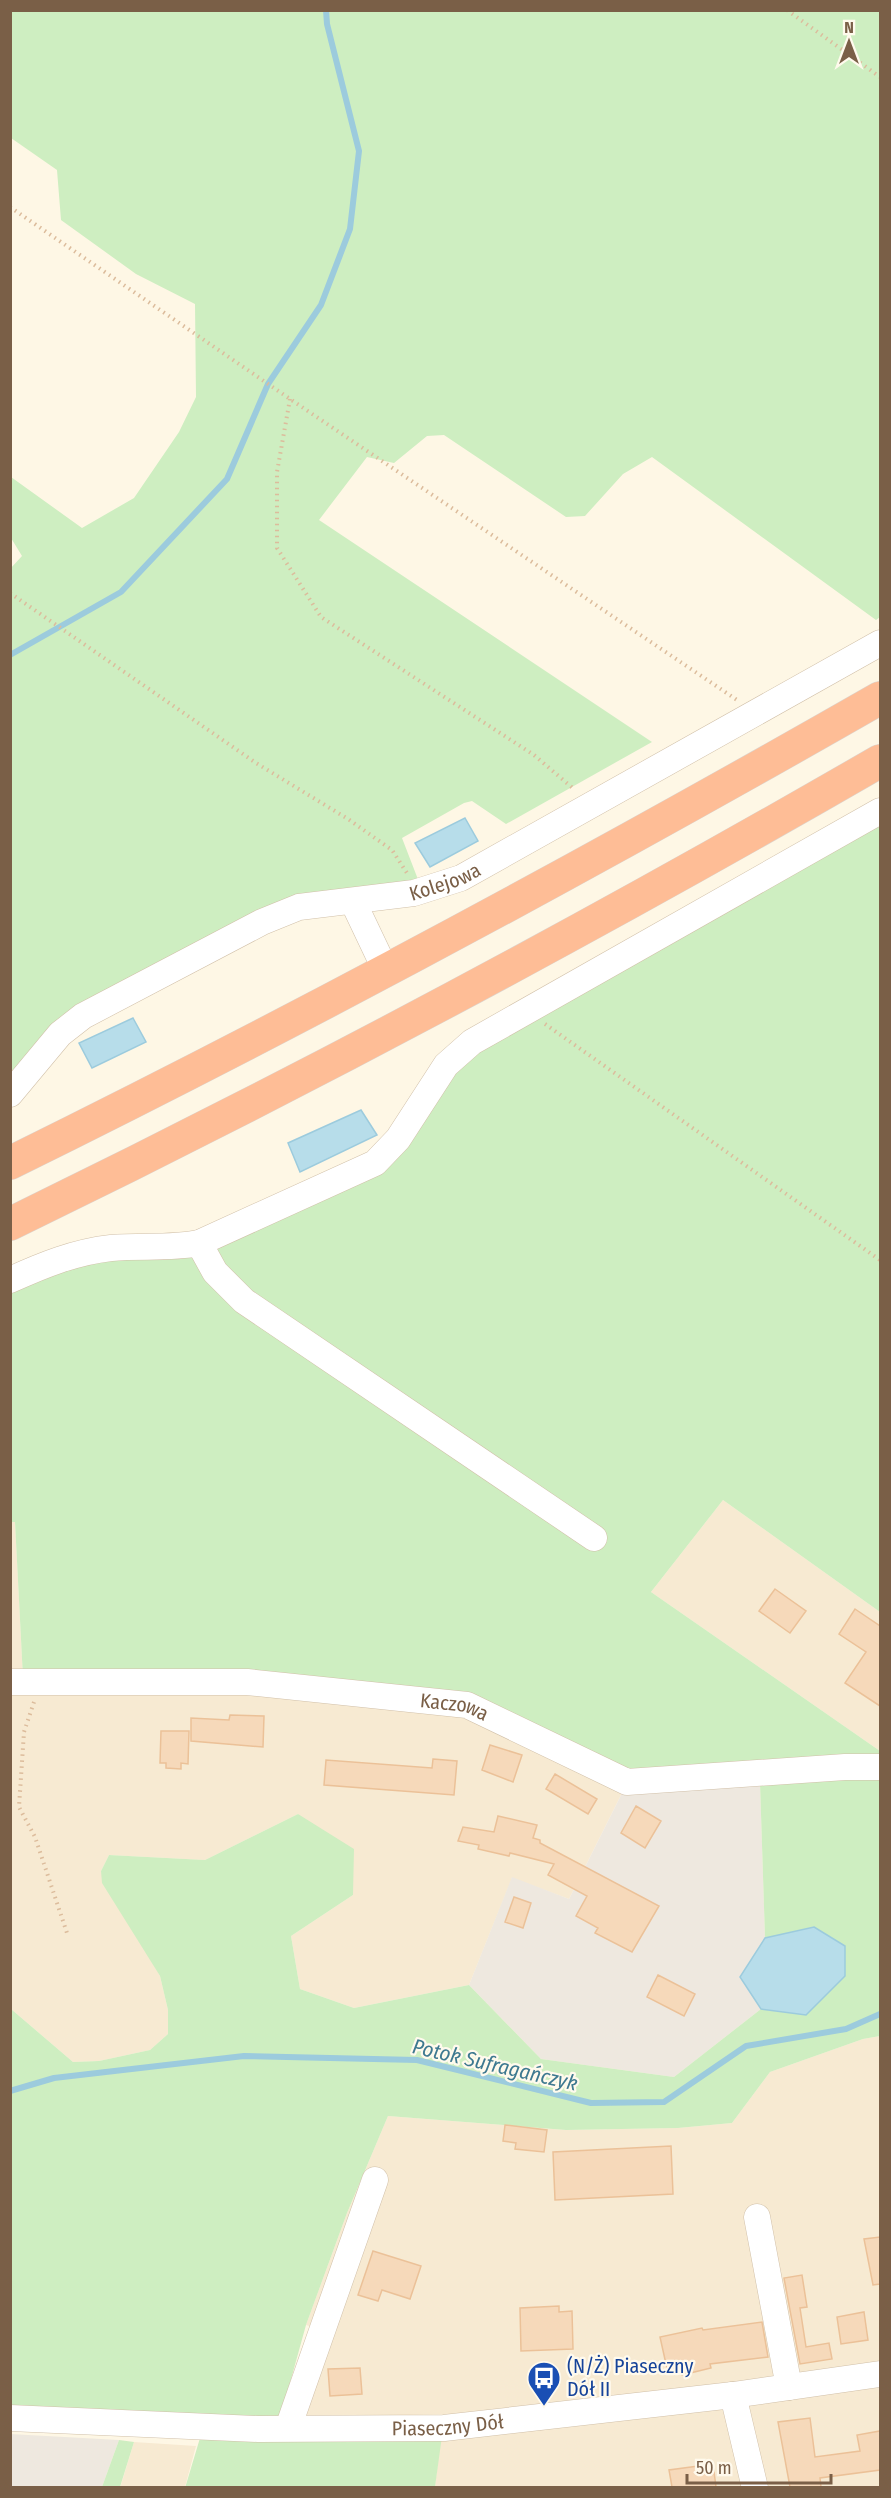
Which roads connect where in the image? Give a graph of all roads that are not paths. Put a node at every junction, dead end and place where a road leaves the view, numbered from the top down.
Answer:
1 (880, 643) edge
2 (880, 698) edge
3 (880, 760) edge
4 (880, 811) edge
5 (356, 901) junction
6 (386, 971) junction
7 (10, 1094) edge
8 (10, 1163) edge
9 (10, 1224) edge
10 (199, 1243) junction
11 (10, 1280) edge
12 (594, 1538) dead end
13 (10, 1682) edge
14 (880, 1767) edge
15 (375, 2180) dead end
16 (757, 2217) dead end
17 (880, 2374) edge
18 (789, 2387) junction
19 (733, 2395) junction
20 (10, 2418) edge
21 (288, 2428) junction
22 (754, 2487) edge

1 - 5 street, Kolejowa
2 - 6 highway
3 - 9 highway
4 - 10 street
5 - 6 street
5 - 7 street, Kolejowa
6 - 8 highway
10 - 11 street
10 - 12 street
13 - 14 street, Kaczowa
15 - 21 street
16 - 18 street
17 - 18 street, Piaseczny Dół
18 - 19 street, Piaseczny Dół
19 - 21 street, Piaseczny Dół
19 - 22 street
20 - 21 street, Piaseczny Dół

